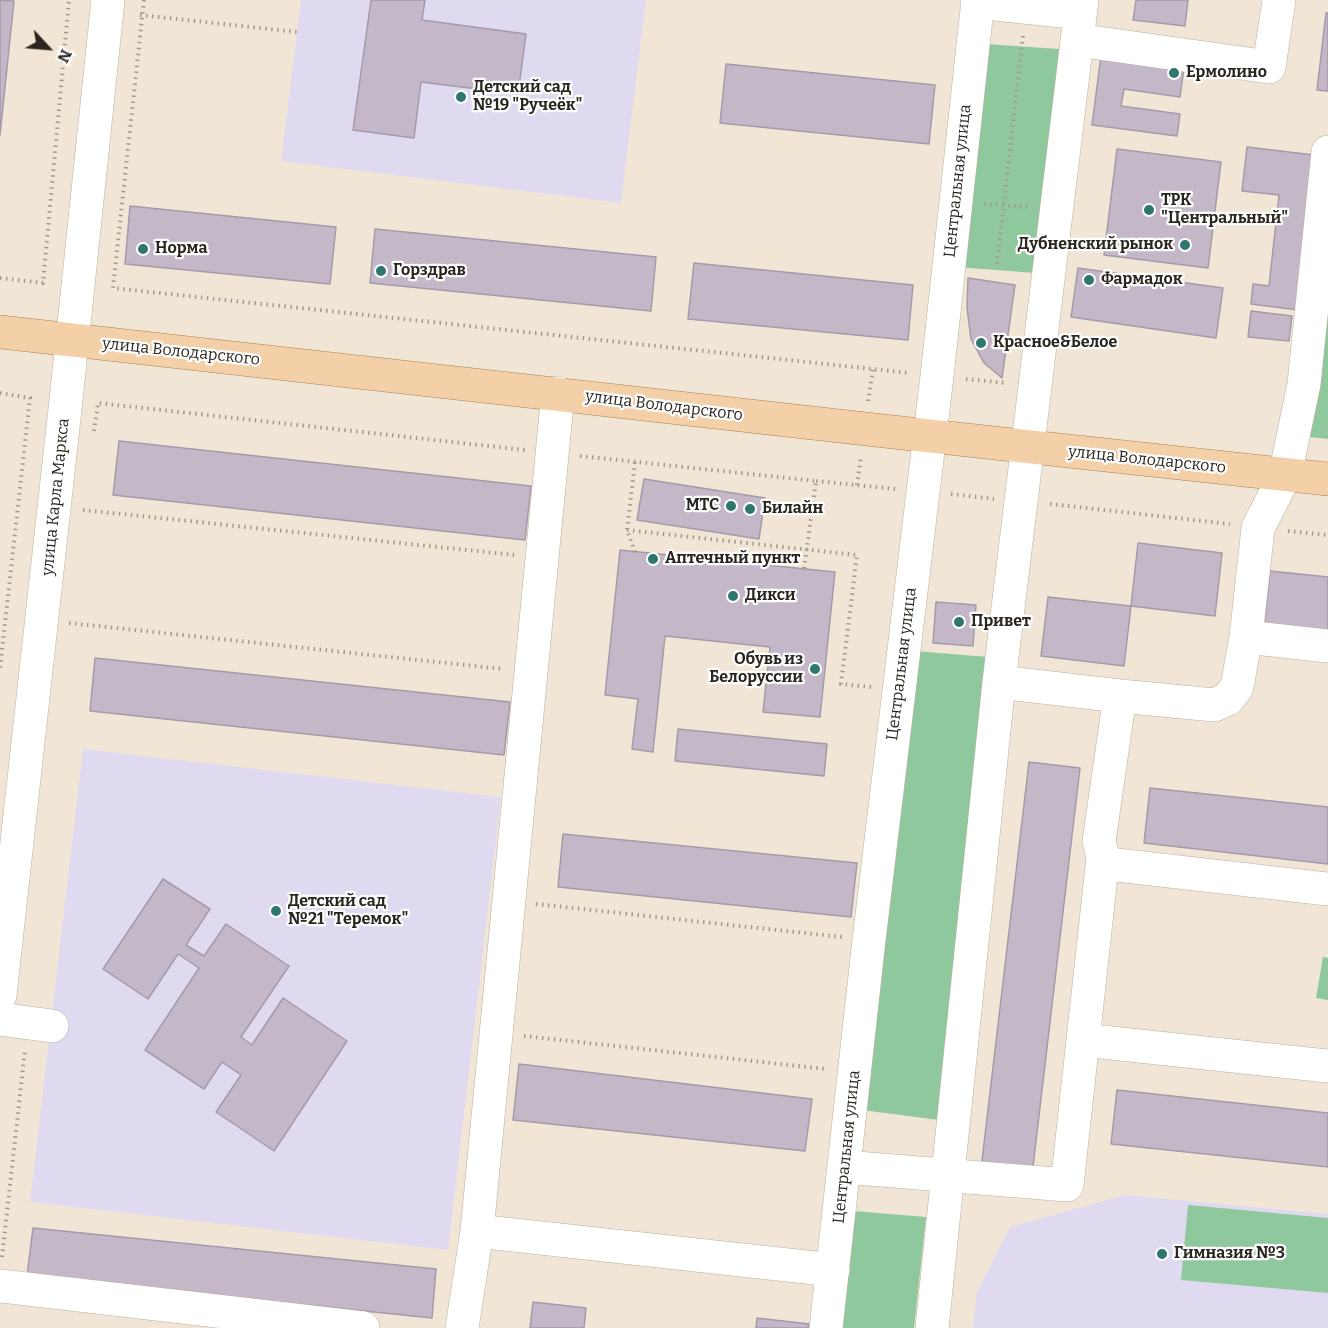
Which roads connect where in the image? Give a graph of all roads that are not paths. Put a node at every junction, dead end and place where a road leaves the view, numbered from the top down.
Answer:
1 (1279, 0) edge
2 (978, 1) edge
3 (107, 6) edge
4 (1079, 18) edge
5 (1328, 152) edge
6 (0, 332) edge
7 (73, 340) junction
8 (558, 393) junction
9 (929, 437) junction
10 (1026, 448) junction
11 (1285, 475) junction
12 (1328, 479) edge
13 (1246, 637) junction
14 (1328, 646) edge
15 (999, 682) junction
16 (1120, 696) junction
17 (1103, 858) junction
18 (1328, 889) edge
19 (5, 896) edge
20 (0, 994) edge
21 (0, 1019) edge
22 (52, 1026) dead end
23 (1083, 1040) junction
24 (1328, 1066) edge
25 (844, 1167) junction
26 (947, 1176) junction
27 (477, 1231) junction
28 (833, 1270) junction
29 (0, 1286) edge
30 (363, 1328) edge
31 (462, 1328) edge
32 (826, 1328) edge
33 (932, 1328) edge

1 - 4 street
2 - 4 street
2 - 9 street, Центральная улица
3 - 7 street, улица Карла Маркса
4 - 10 street
5 - 11 street
6 - 7 main road, улица Володарского
7 - 8 main road, улица Володарского
7 - 19 street, улица Карла Маркса
8 - 9 main road, улица Володарского
8 - 27 street
9 - 10 main road, улица Володарского
9 - 25 street, Центральная улица
10 - 11 main road, улица Володарского
10 - 15 street
11 - 12 main road, улица Володарского
11 - 13 street
13 - 14 street
13 - 16 street
15 - 16 street
15 - 26 street
16 - 17 street
17 - 18 street
17 - 23 street
19 - 20 street, улица Карла Маркса
21 - 22 street
23 - 24 street
23 - 26 street
25 - 26 street
25 - 28 street, Центральная улица
26 - 33 street
27 - 28 street
27 - 31 street
28 - 32 street, Центральная улица
29 - 30 street

